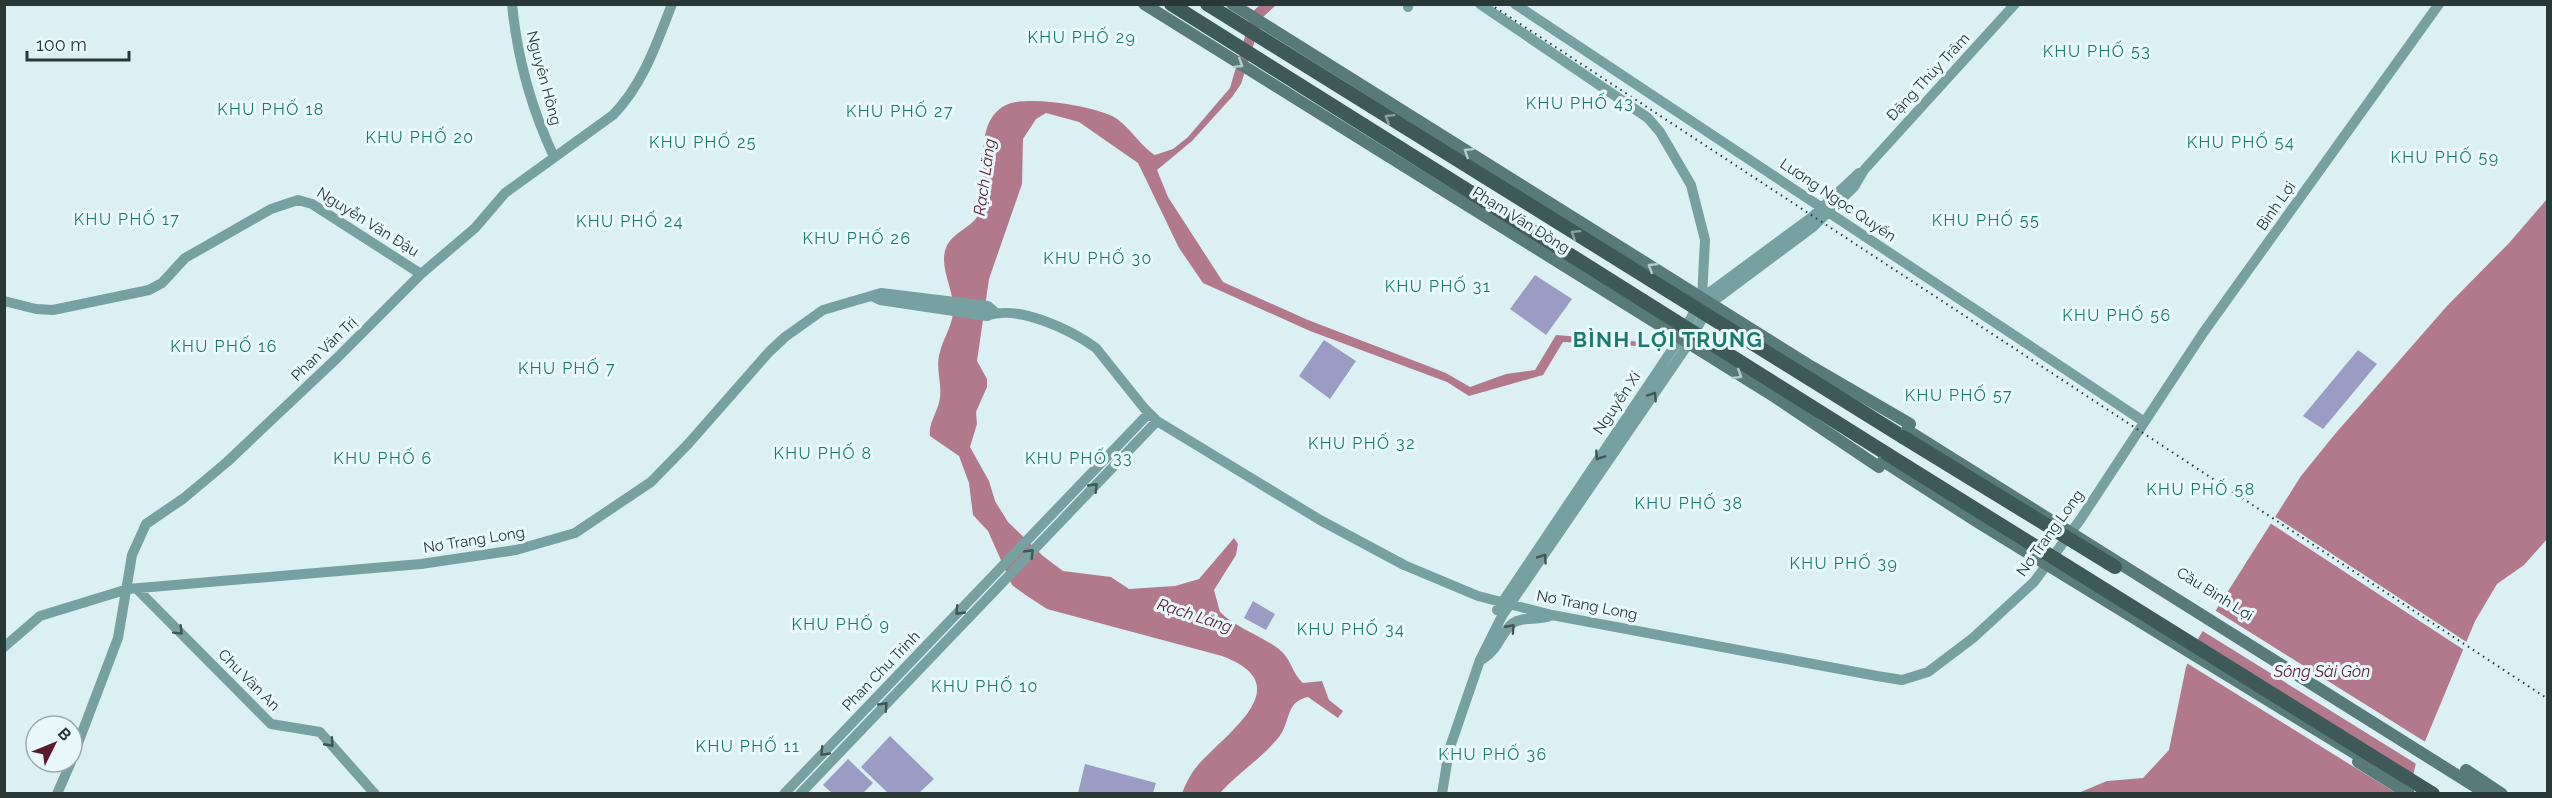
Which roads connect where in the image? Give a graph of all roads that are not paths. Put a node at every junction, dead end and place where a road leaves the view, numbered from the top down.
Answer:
1 (512, 4) edge
2 (672, 4) edge
3 (1144, 4) edge
4 (1171, 4) edge
5 (1232, 4) edge
6 (1480, 4) edge
7 (1515, 4) edge
8 (2014, 4) edge
9 (2439, 4) edge
10 (1208, 5) edge
11 (1195, 28) junction
12 (1308, 60) junction
13 (554, 157) junction
14 (1825, 210) junction
15 (421, 273) junction
16 (4, 302) edge
17 (1703, 306) junction
18 (1687, 335) junction
19 (1153, 417) junction
20 (2141, 423) junction
21 (1907, 431) junction
22 (1883, 461) junction
23 (1003, 573) junction
24 (133, 589) junction
25 (1504, 604) junction
26 (1552, 615) junction
27 (4, 647) edge
28 (1480, 660) junction
29 (84, 726) edge
30 (65, 774) edge
31 (2470, 790) edge
32 (57, 794) edge
33 (375, 794) edge
34 (783, 794) edge
35 (800, 794) edge
36 (1442, 794) edge
37 (2409, 794) edge
38 (2421, 794) edge
39 (2433, 794) edge
40 (2487, 794) edge
41 (2502, 794) edge

1 - 13 street, Nguyên Hồng
2 - 13 street, Phan Văn Trị
3 - 11 main road, Phạm Văn Đồng
4 - 11 highway, Phạm Văn Đồng
5 - 12 main road, Phạm Văn Đồng
6 - 17 street, Nguyễn Xí
7 - 14 street, Lương Ngọc Quyến
8 - 14 street, Đặng Thùy Trâm
9 - 20 street, Bình Lợi
10 - 12 highway, Phạm Văn Đồng
11 -> 18 highway, Phạm Văn Đồng
17 -> 12 highway, Phạm Văn Đồng
13 - 15 street, Phan Văn Trị
14 - 17 street, Đặng Thùy Trâm
14 - 20 street, Lương Ngọc Quyến
15 - 16 street, Nguyễn Văn Đậu
15 - 24 street, Phan Văn Trị
17 - 18 street, Nguyễn Xí
17 - 21 highway, Phạm Văn Đồng
18 -> 22 main road, Phạm Văn Đồng
18 - 22 highway, Phạm Văn Đồng
18 - 25 street, Nguyễn Xí
19 - 23 street
19 - 24 street, Nơ Trang Long
19 - 25 street, Nơ Trang Long
20 - 26 street, Nơ Trang Long
21 - 31 highway, Cầu Bình Lợi, bridge
21 - 40 main road, Cầu Bình Lợi, bridge
21 - 41 main road, Cầu Bình Lợi
22 - 37 main road, bridge
22 - 38 main road, bridge
22 - 39 highway, bridge
23 -> 34 street, Phan Chu Trinh
35 -> 23 street, Phan Chu Trinh
24 - 27 street, Nơ Trang Long
24 - 29 street, Phan Văn Trị
24 -> 33 street, Chu Văn An
25 - 26 street, Nơ Trang Long
25 - 28 street, Nguyễn Xí
28 -> 26 street
28 - 36 street, Nguyễn Xí
30 - 32 street, Phan Văn Trị
31 - 40 highway, Cầu Bình Lợi, bridge

